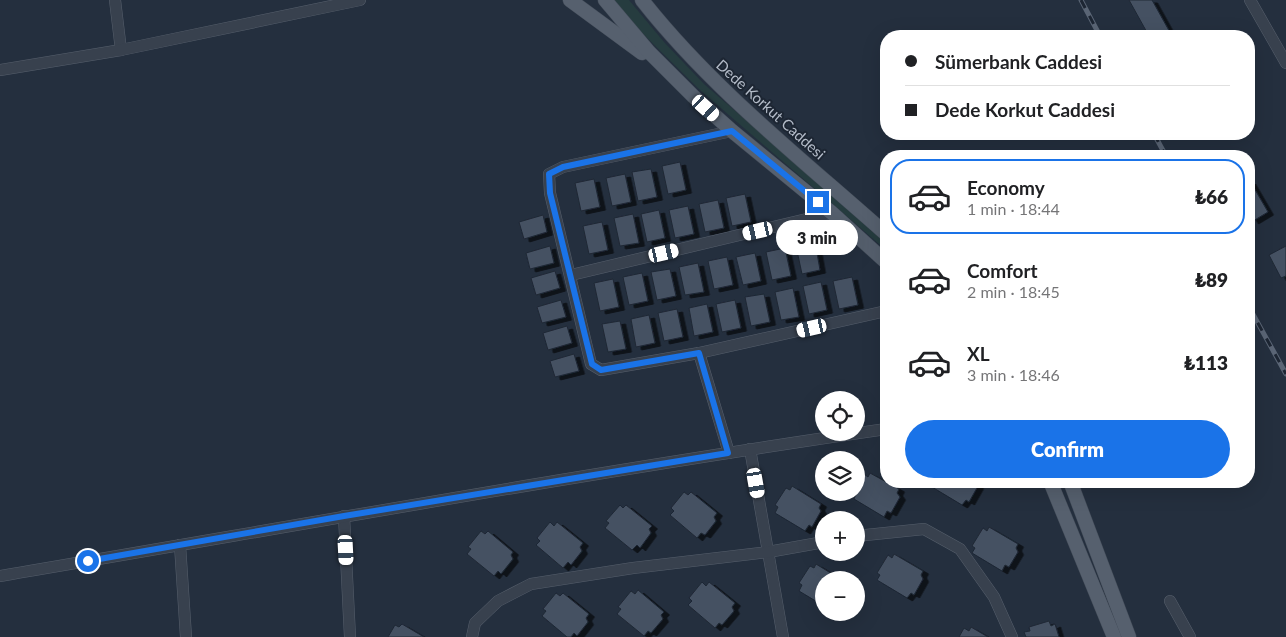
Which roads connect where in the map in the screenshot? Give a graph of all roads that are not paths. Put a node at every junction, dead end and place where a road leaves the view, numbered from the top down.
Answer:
1 (115, 0) edge
2 (360, 0) edge
3 (570, 0) edge
4 (605, 0) edge
5 (642, 0) edge
6 (1250, 0) edge
7 (121, 50) junction
8 (1286, 63) edge
9 (0, 70) edge
10 (669, 72) junction
11 (732, 131) junction
12 (832, 213) junction
13 (880, 229) edge
14 (880, 257) edge
15 (571, 275) junction
16 (880, 312) edge
17 (699, 353) junction
18 (880, 430) edge
19 (750, 449) junction
20 (728, 453) junction
21 (1053, 488) edge
22 (1073, 488) edge
23 (344, 516) junction
24 (865, 535) edge
25 (815, 544) edge
26 (180, 545) junction
27 (768, 552) junction
28 (0, 576) edge
29 (1170, 601) dead end
30 (186, 637) edge
31 (350, 637) edge
32 (472, 637) edge
33 (783, 637) edge
34 (1012, 637) edge
35 (1114, 637) edge
36 (1129, 637) edge
37 (1190, 637) edge

1 - 7 street
2 - 7 street
3 - 10 main road
4 - 10 main road
5 - 13 main road, Dede Korkut Caddesi
6 - 8 street
7 - 9 street
10 - 11 main road
11 - 12 main road
11 - 15 street
12 - 14 main road
12 - 15 street
15 - 17 street
16 - 17 street
17 - 20 street
18 - 19 street
19 - 20 street
19 - 27 street
20 - 23 street
21 - 35 main road
22 - 36 main road
23 - 26 street
23 - 31 street
24 - 34 street
25 - 27 street
26 - 28 street
26 - 30 street
27 - 32 street
27 - 33 street
29 - 37 street

